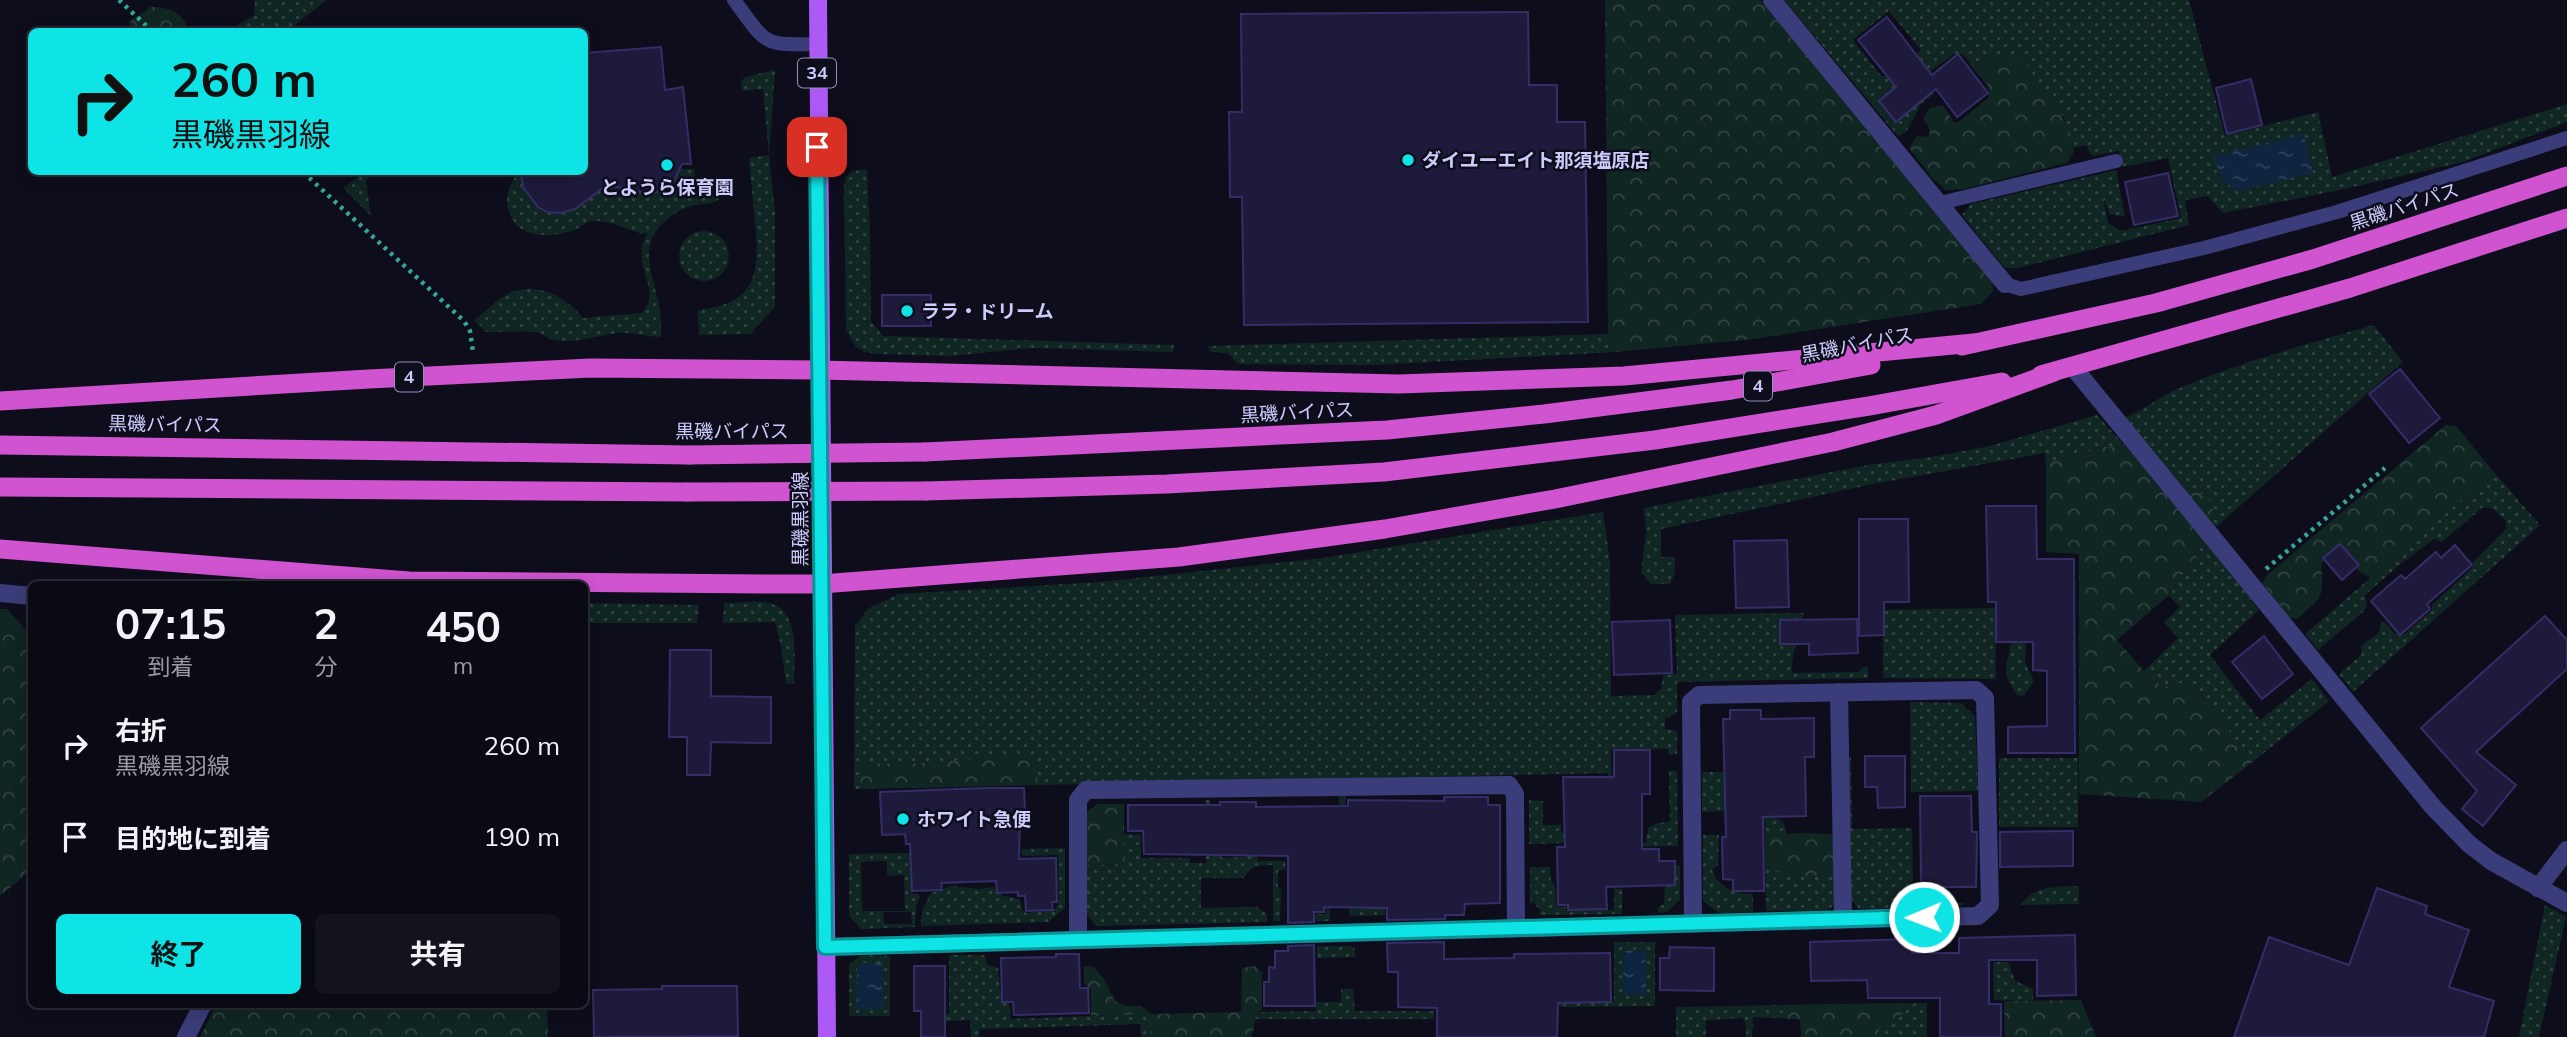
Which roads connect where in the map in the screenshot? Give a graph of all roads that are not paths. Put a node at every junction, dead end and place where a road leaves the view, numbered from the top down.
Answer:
1 (734, 0) edge
2 (818, 0) edge
3 (1772, 0) edge
4 (818, 44) junction
5 (2567, 138) edge
6 (2116, 160) dead end
7 (2567, 176) edge
8 (1940, 203) junction
9 (2567, 218) edge
10 (2005, 284) joint
11 (1974, 343) junction
12 (819, 370) junction
13 (2063, 370) junction
14 (0, 401) edge
15 (0, 445) edge
16 (0, 487) edge
17 (0, 549) edge
18 (384, 581) edge
19 (588, 583) edge
20 (821, 584) junction
21 (0, 593) edge
22 (28, 596) edge
23 (1839, 692) junction
24 (2567, 850) edge
25 (2538, 888) junction
26 (2567, 903) edge
27 (1843, 919) junction
28 (1693, 923) junction
29 (1516, 928) junction
30 (1078, 940) junction
31 (825, 947) junction
32 (201, 1008) edge
33 (186, 1037) edge
34 (827, 1037) edge

1 - 4 lane
2 - 4 main road, 黒磯黒羽線 / 34
3 - 8 street
4 - 12 main road, 黒磯黒羽線 / 34
5 - 10 lane
6 - 8 lane
7 - 11 highway, 黒磯バイパス / 4
8 - 10 street
9 - 13 highway, 4
11 - 12 highway, 4
11 - 15 highway, 黒磯バイパス / 4, bridge
12 - 14 highway, 4
12 - 20 main road, 黒磯黒羽線 / 34
13 - 16 highway, 4, bridge
13 - 20 highway, 4
13 - 25 street
17 - 18 highway, 4
19 - 20 highway, 4
20 - 31 main road, 黒磯黒羽線 / 34
21 - 22 street
23 - 27 street
23 - 27 street
23 - 28 street
24 - 25 street
25 - 26 street
27 - 28 street
28 - 29 street
29 - 30 street
29 - 30 street
30 - 31 street
31 - 34 main road, 黒磯黒羽線 / 34
32 - 33 street

